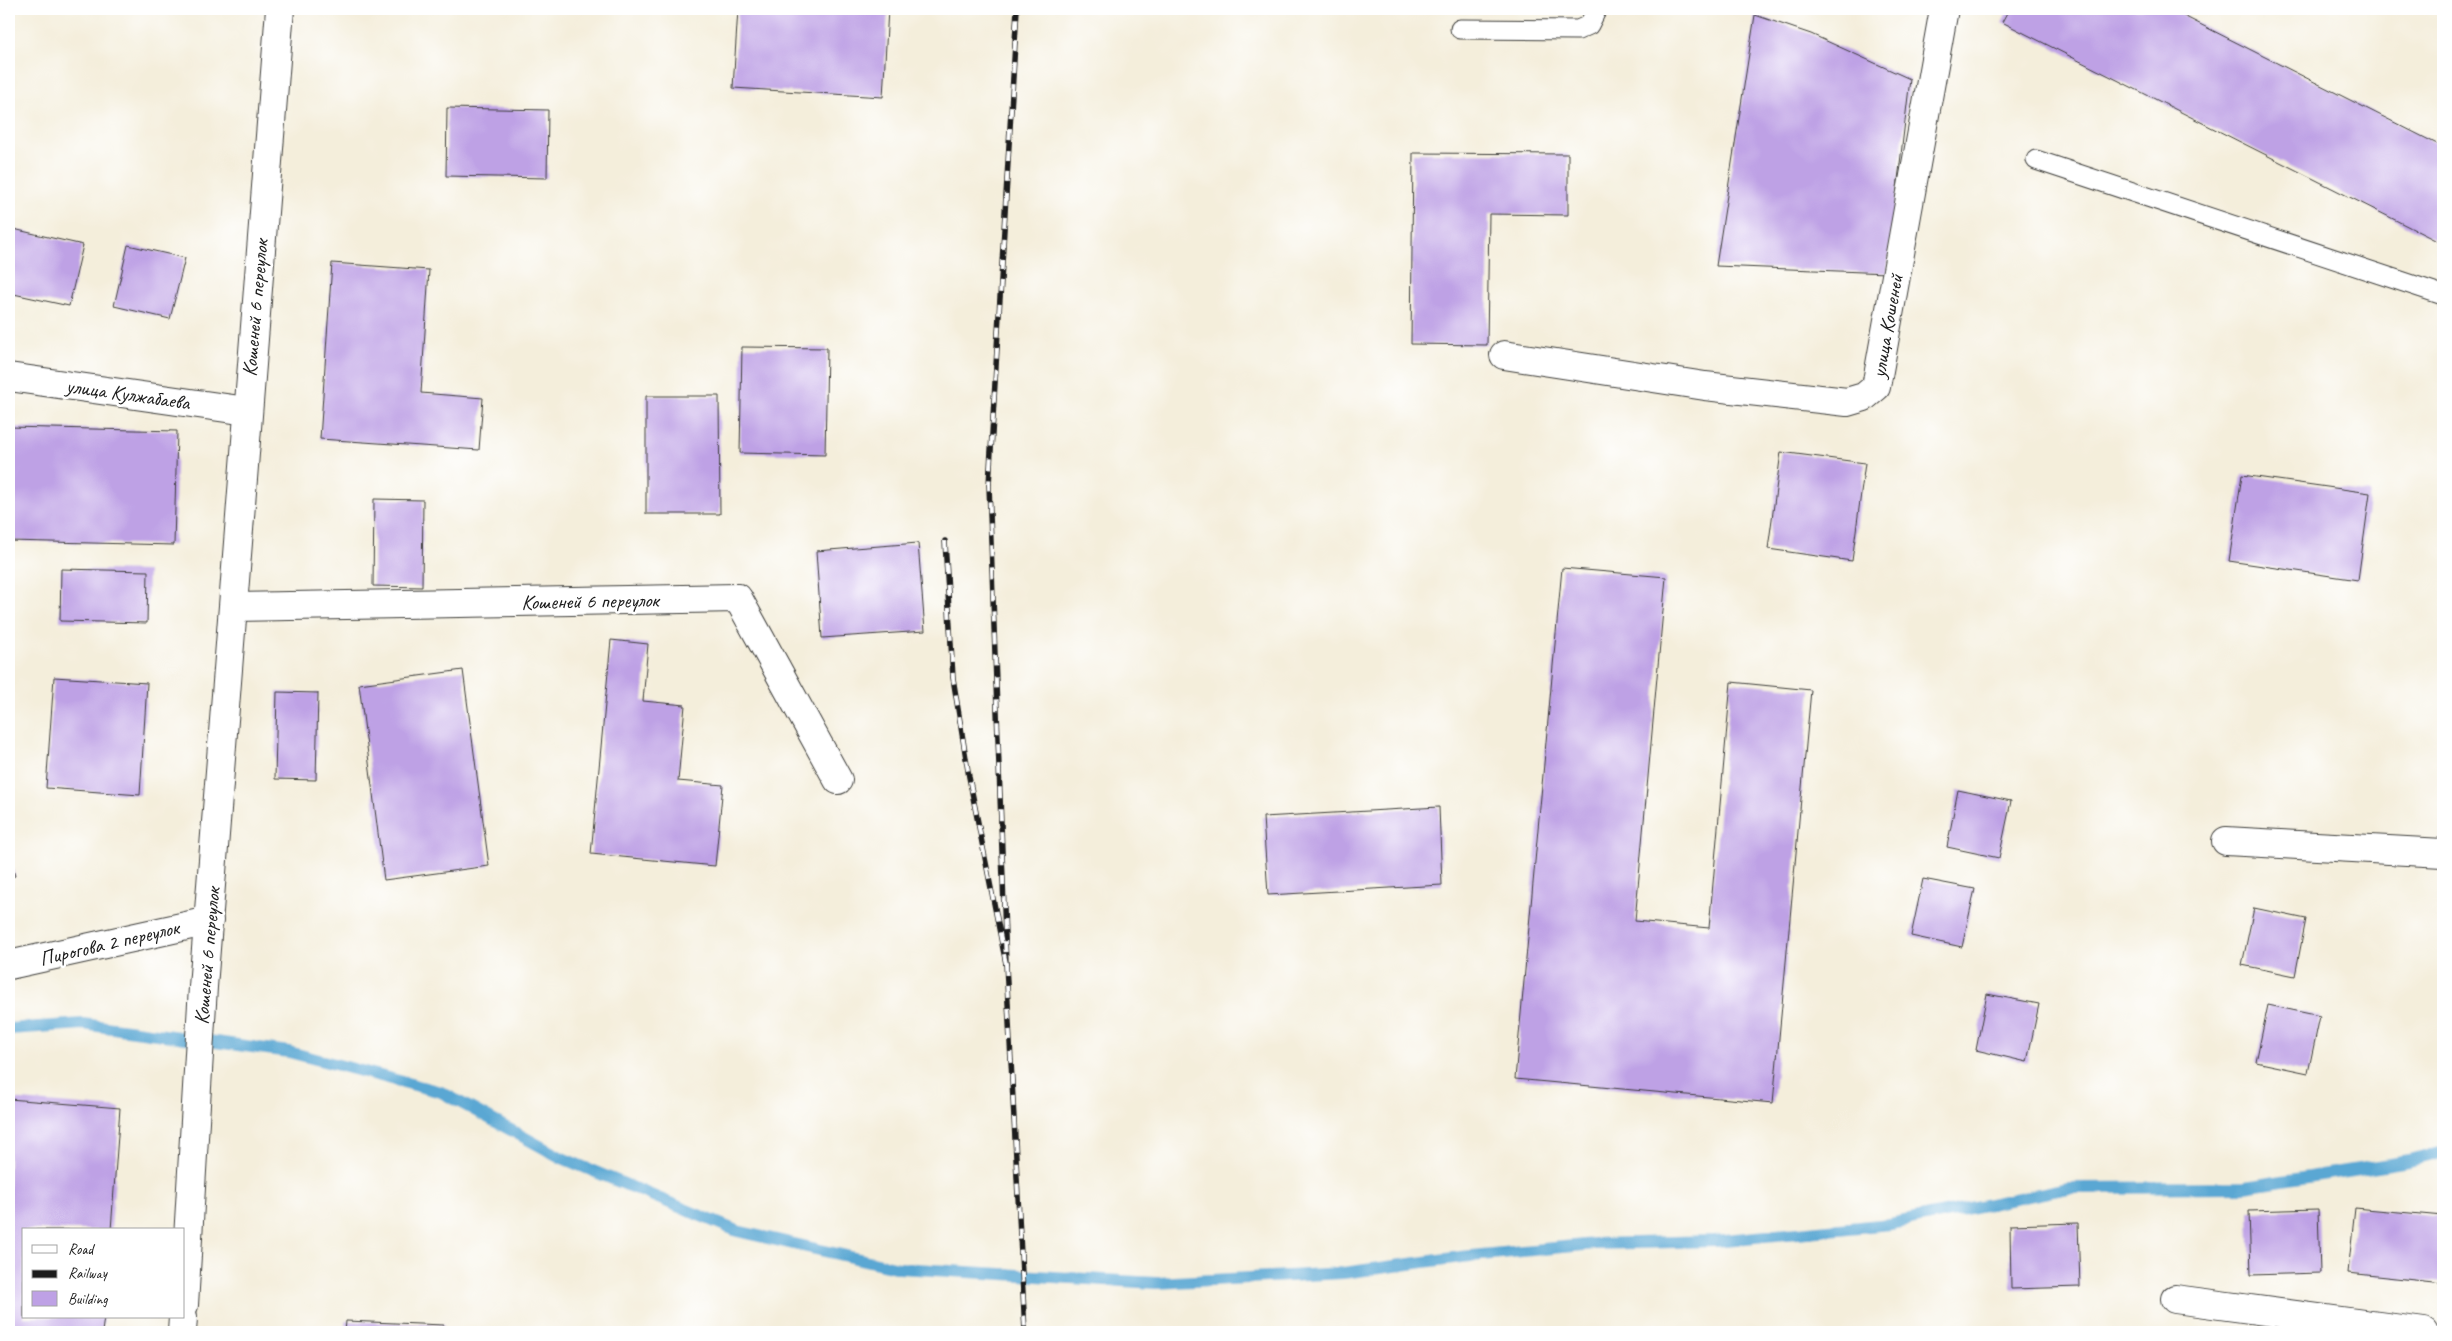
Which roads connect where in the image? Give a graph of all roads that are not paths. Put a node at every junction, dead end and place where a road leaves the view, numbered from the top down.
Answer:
1 (280, 9) edge
2 (1597, 9) edge
3 (1944, 9) edge
4 (1460, 29) dead end
5 (2036, 160) dead end
6 (2443, 295) edge
7 (1504, 355) dead end
8 (9, 377) edge
9 (247, 411) junction
10 (235, 607) junction
11 (838, 780) dead end
12 (2226, 841) dead end
13 (2443, 853) edge
14 (209, 921) junction
15 (9, 965) edge
16 (185, 1290) edge
17 (2175, 1299) dead end
18 (183, 1318) edge
19 (182, 1332) edge
20 (2424, 1332) edge

1 - 9 street, Кошеней 6 переулок
2 - 4 lane
3 - 7 street, улица Кошеней
5 - 6 lane
8 - 9 street, улица Кулжабаева
9 - 10 street, Кошеней 6 переулок
10 - 11 street, Кошеней 6 переулок
10 - 14 street, Кошеней 6 переулок
12 - 13 street
14 - 15 street, Пирогова 2 переулок
14 - 16 street, Кошеней 6 переулок
17 - 20 street
18 - 19 street

